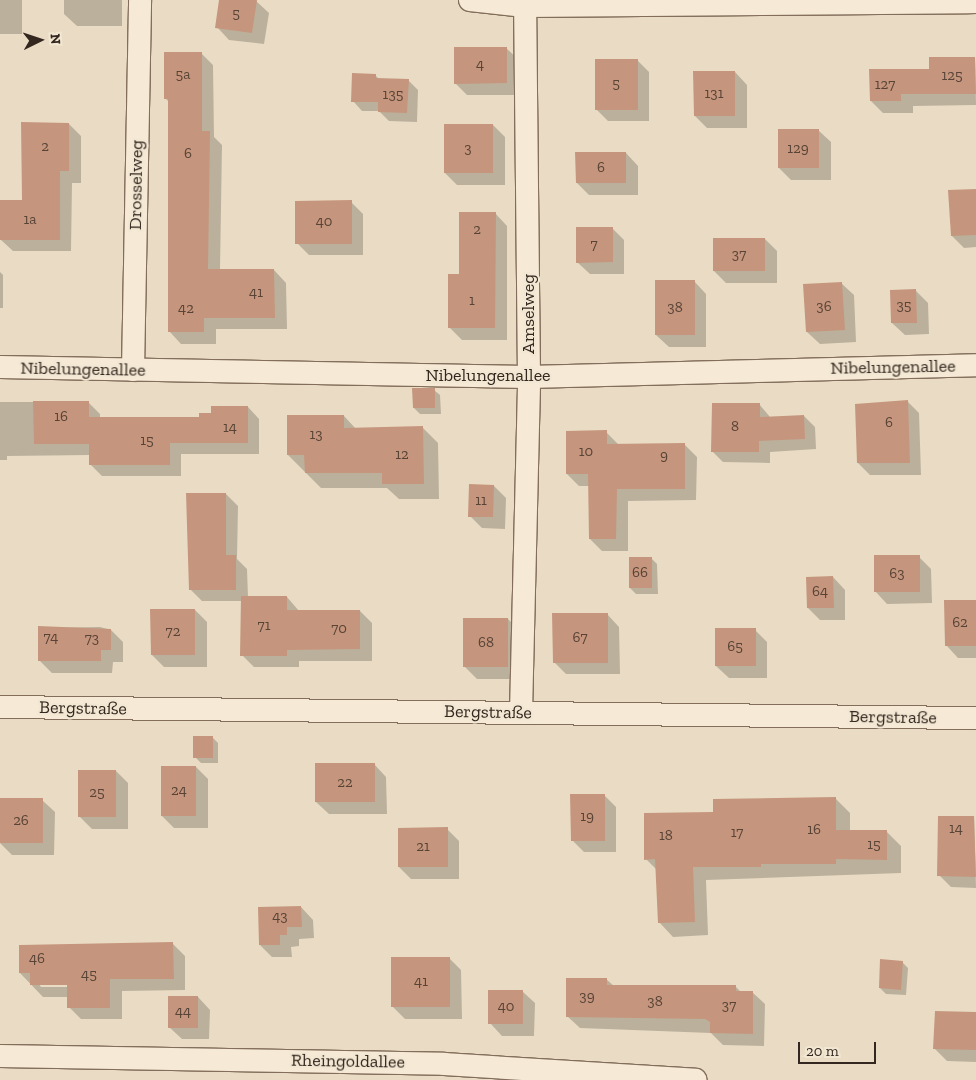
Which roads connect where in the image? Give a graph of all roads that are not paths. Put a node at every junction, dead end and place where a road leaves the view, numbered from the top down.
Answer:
1 (140, 0) edge
2 (470, 0) edge
3 (831, 1) edge
4 (976, 2) edge
5 (526, 6) junction
6 (976, 365) edge
7 (0, 367) edge
8 (133, 370) junction
9 (529, 377) junction
10 (0, 707) edge
11 (521, 713) junction
12 (976, 718) edge
13 (0, 1056) edge
14 (695, 1080) edge

1 - 8 street, Drosselweg
2 - 5 street
3 - 4 street
3 - 5 street
5 - 9 street, Amselweg
6 - 9 street, Nibelungenallee
7 - 8 street, Nibelungenallee
8 - 9 street, Nibelungenallee
9 - 11 street, Amselweg
10 - 11 street, Bergstraße
11 - 12 street, Bergstraße
13 - 14 street, Rheingoldallee

